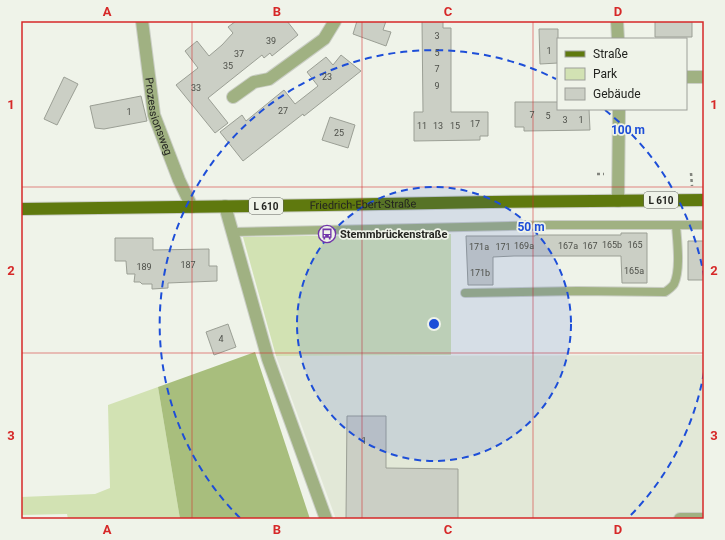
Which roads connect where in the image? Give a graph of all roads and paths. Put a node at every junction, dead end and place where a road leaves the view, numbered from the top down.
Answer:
1 (142, 21) edge
2 (335, 21) edge
3 (617, 21) edge
4 (618, 38) edge
5 (687, 77) edge
6 (704, 77) edge
7 (233, 97) dead end
8 (619, 110) edge
9 (704, 200) edge
10 (618, 201) junction
11 (225, 206) junction
12 (192, 207) junction
13 (21, 209) edge
14 (676, 225) junction
15 (704, 225) edge
16 (232, 232) junction
17 (465, 293) dead end
18 (326, 519) edge
19 (680, 519) edge
20 (704, 519) edge

1 - 12 street, Prozessionsweg
2 - 7 street
3 - 4 street
5 - 6 street
8 - 10 street
9 - 10 main road, Friedrich-Ebert-Straße / L 610
10 - 11 main road, Friedrich-Ebert-Straße / L 610
11 - 12 main road, Friedrich-Ebert-Straße / L 610
11 - 16 street
12 - 13 main road, Friedrich-Ebert-Straße / L 610
14 - 15 lane
14 - 16 lane
14 - 17 lane
16 - 18 street
19 - 20 street

